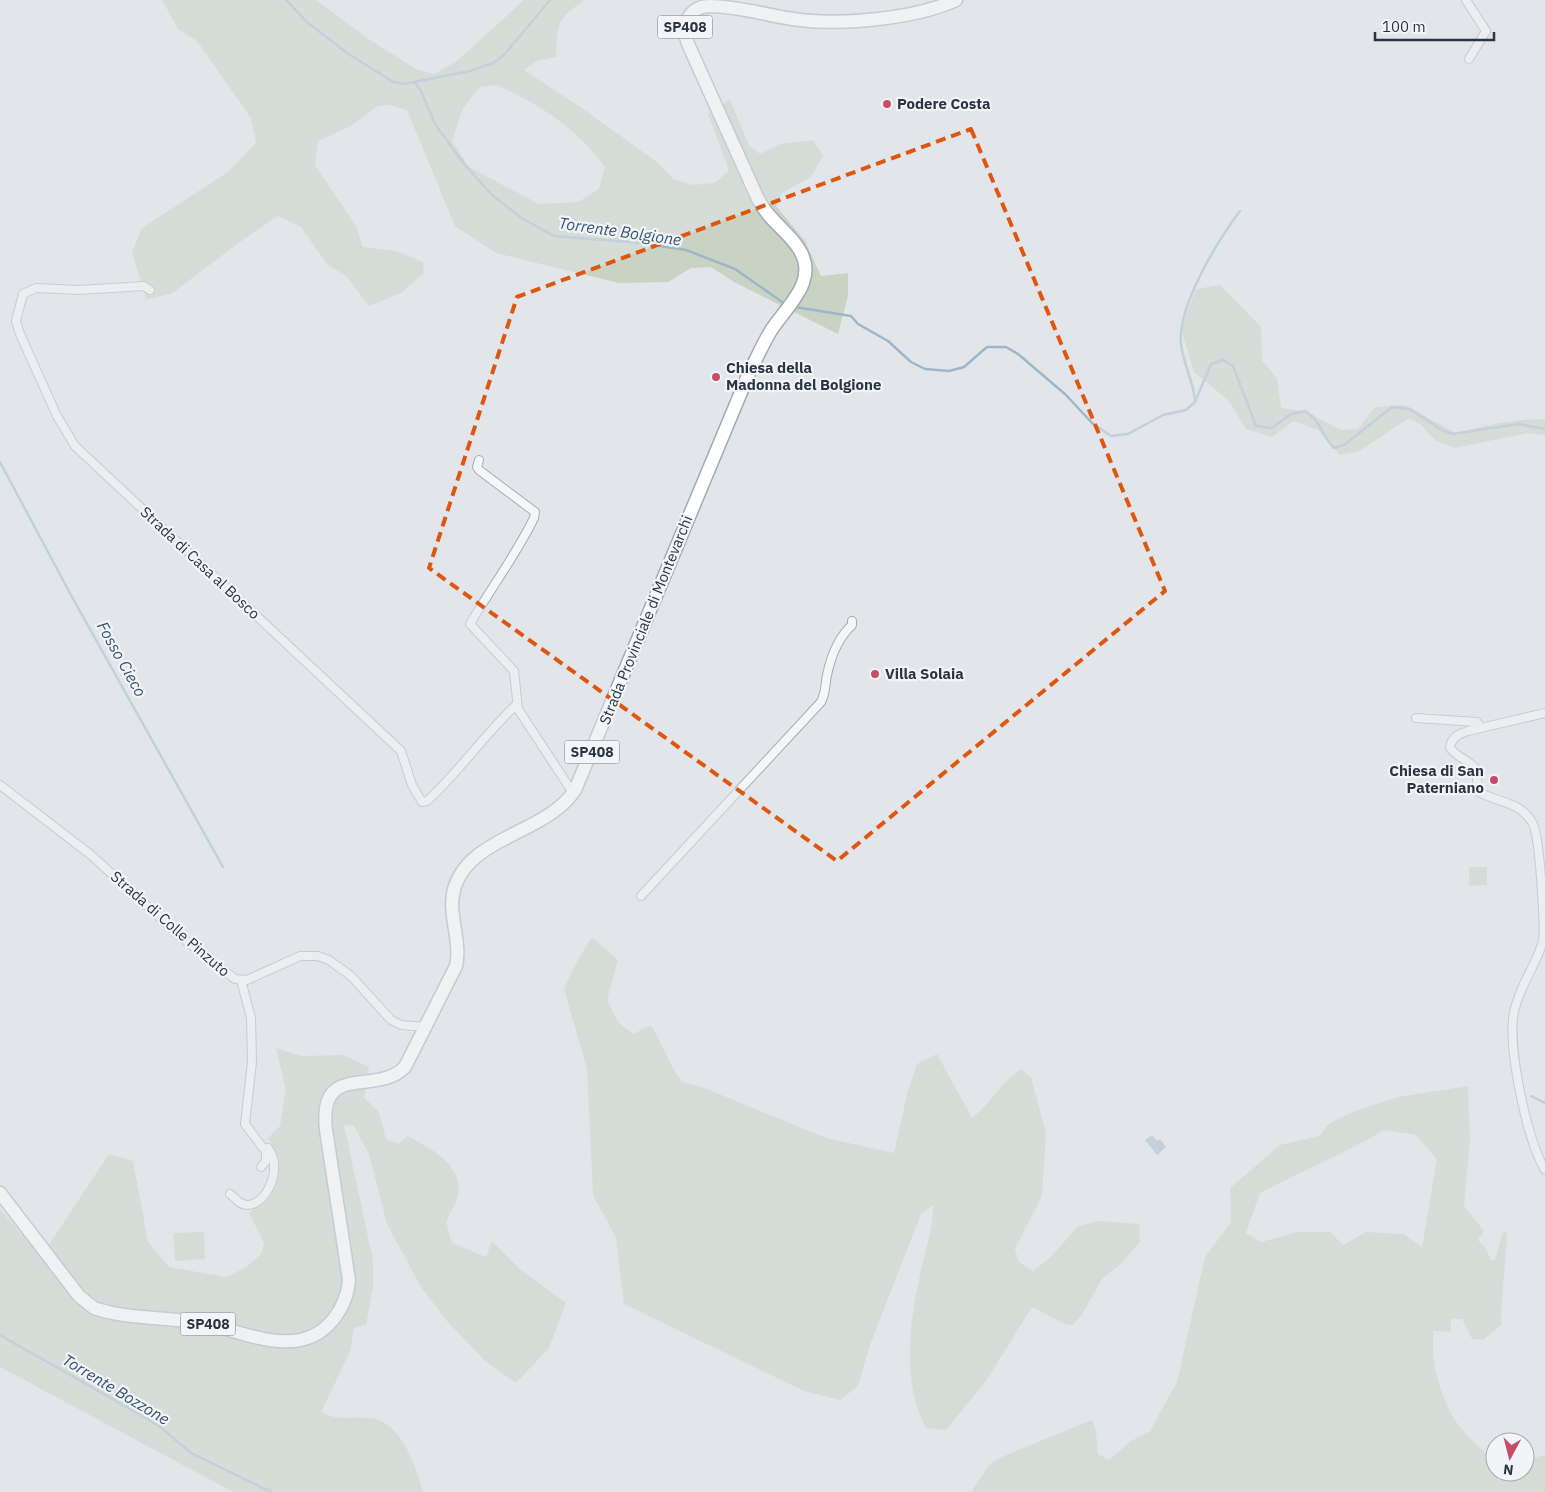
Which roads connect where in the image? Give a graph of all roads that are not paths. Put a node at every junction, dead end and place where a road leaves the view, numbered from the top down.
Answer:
1 (956, 0) edge
2 (1466, 0) edge
3 (1469, 60) dead end
4 (150, 290) dead end
5 (479, 460) dead end
6 (852, 621) dead end
7 (516, 705) junction
8 (1545, 713) edge
9 (1416, 718) dead end
10 (1481, 728) junction
11 (0, 785) edge
12 (573, 793) junction
13 (641, 896) dead end
14 (241, 980) junction
15 (427, 1027) junction
16 (255, 1137) junction
17 (261, 1167) dead end
18 (1545, 1170) edge
19 (0, 1192) edge
20 (230, 1194) dead end

1 - 12 main road, Strada Provinciale di Montevarchi / SP408
2 - 3 street
4 - 7 street, Strada di Casa al Bosco
5 - 7 street
6 - 13 street
7 - 12 street
8 - 10 street
9 - 10 street
10 - 18 street
11 - 14 street, Strada di Colle Pinzuto
12 - 15 main road, Strada Provinciale di Montevarchi / SP408
14 - 15 street, Strada di Colle Pinzuto
14 - 16 street
15 - 19 main road, Strada Provinciale di Montevarchi / SP408
16 - 17 street
16 - 20 street

